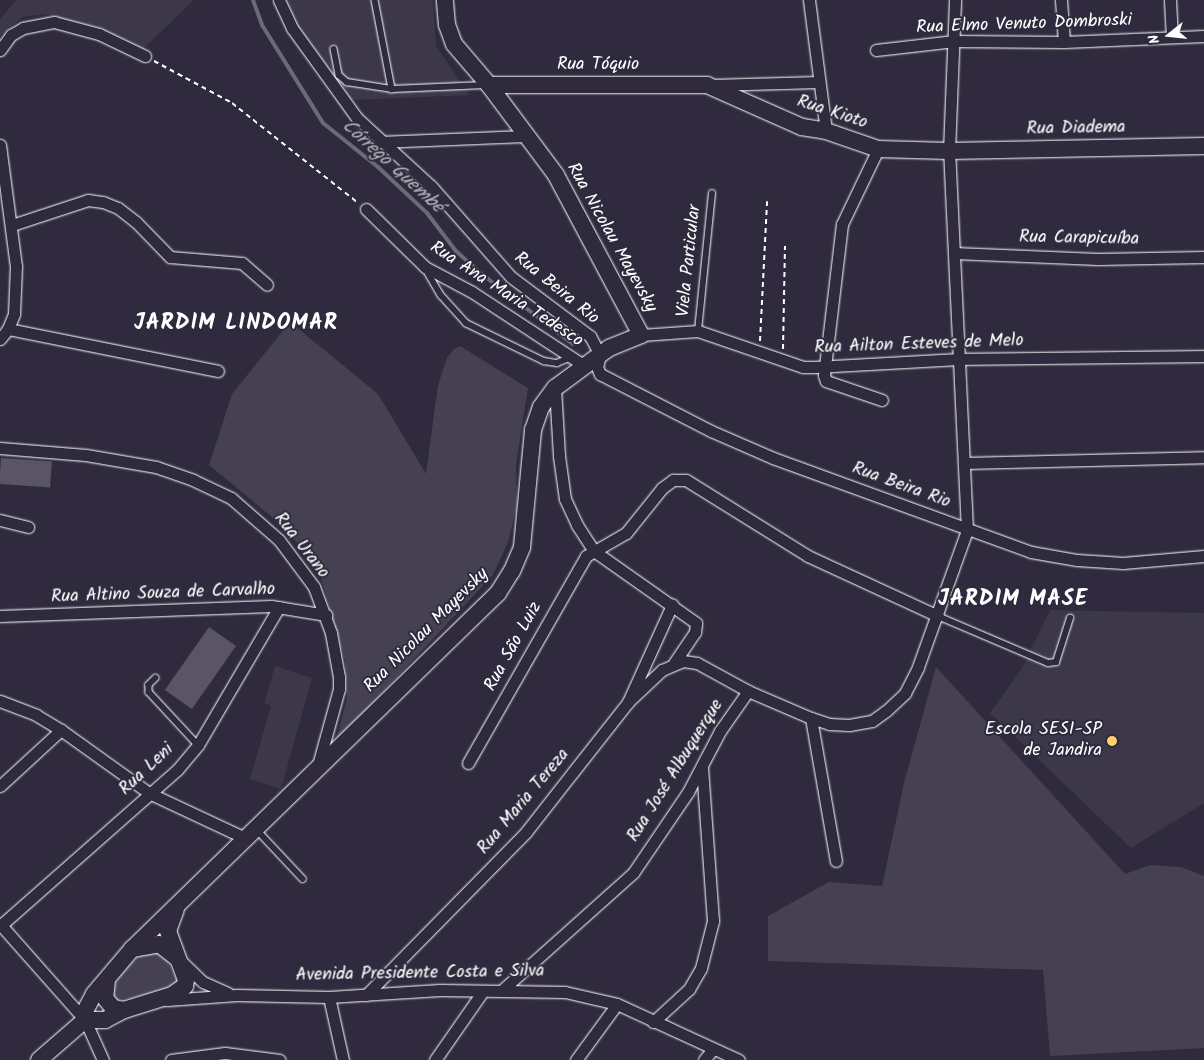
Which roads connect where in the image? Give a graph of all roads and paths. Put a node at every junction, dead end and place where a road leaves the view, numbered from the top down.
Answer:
1 (279, 0) edge
2 (374, 0) edge
3 (445, 0) edge
4 (809, 0) edge
5 (955, 0) edge
6 (1061, 0) edge
7 (1170, 0) edge
8 (1204, 36) edge
9 (1172, 38) junction
10 (954, 42) junction
11 (1064, 42) junction
12 (1, 46) edge
13 (334, 49) dead end
14 (876, 50) dead end
15 (146, 56) joint
16 (819, 82) junction
17 (489, 85) junction
18 (707, 85) junction
19 (392, 89) junction
20 (826, 131) junction
21 (524, 136) junction
22 (379, 142) junction
23 (0, 145) edge
24 (1204, 146) edge
25 (878, 149) junction
26 (949, 151) junction
27 (712, 194) dead end
28 (767, 201) dead end
29 (366, 209) joint
30 (12, 225) junction
31 (786, 246) dead end
32 (954, 253) junction
33 (1204, 257) edge
34 (425, 267) junction
35 (267, 285) dead end
36 (8, 329) junction
37 (698, 331) junction
38 (641, 335) junction
39 (0, 339) edge
40 (759, 350) junction
41 (600, 355) junction
42 (1204, 356) edge
43 (571, 357) junction
44 (782, 359) junction
45 (959, 359) junction
46 (825, 365) junction
47 (586, 367) junction
48 (218, 371) dead end
49 (555, 388) junction
50 (882, 400) dead end
51 (0, 448) edge
52 (1204, 457) edge
53 (964, 463) junction
54 (0, 520) edge
55 (28, 527) dead end
56 (967, 530) junction
57 (594, 551) junction
58 (1204, 556) edge
59 (672, 606) junction
60 (279, 607) junction
61 (326, 615) junction
62 (0, 616) edge
63 (938, 616) junction
64 (1070, 618) dead end
65 (674, 663) junction
66 (156, 678) dead end
67 (748, 691) junction
68 (0, 701) edge
69 (628, 702) junction
70 (811, 718) junction
71 (61, 730) junction
72 (198, 745) junction
73 (468, 763) dead end
74 (702, 767) junction
75 (316, 770) junction
76 (0, 786) edge
77 (149, 793) junction
78 (250, 833) junction
79 (836, 861) dead end
80 (303, 879) dead end
81 (179, 903) junction
82 (0, 925) edge
83 (132, 949) junction
84 (178, 959) junction
85 (107, 980) junction
86 (483, 990) junction
87 (501, 991) junction
88 (237, 995) junction
89 (366, 995) junction
90 (329, 997) junction
91 (155, 1001) junction
92 (617, 1004) junction
93 (124, 1010) junction
94 (85, 1020) junction
95 (654, 1022) junction
96 (713, 1049) junction
97 (39, 1060) edge
98 (103, 1060) edge
99 (170, 1060) edge
100 (280, 1060) edge
101 (343, 1060) edge
102 (435, 1060) edge
103 (576, 1060) edge
104 (704, 1060) edge
105 (739, 1060) edge

1 - 22 street, Rua Beira Rio
2 - 19 lane
3 - 17 street, Rua Nicolau Mayevsky
4 - 16 street
5 - 10 street
6 - 11 street
7 - 9 street
8 - 9 street, Rua Elmo Venuto Dombroski
9 - 11 street, Rua Elmo Venuto Dombroski
10 - 11 street, Rua Elmo Venuto Dombroski
10 - 14 street, Rua Elmo Venuto Dombroski
10 - 26 street
12 - 15 street
13 - 19 lane
15 - 29 path
16 - 18 street
16 - 20 street
17 - 18 street, Rua Tóquio
17 - 19 lane
17 - 21 street, Rua Nicolau Mayevsky
18 - 20 street, Rua Kioto
20 - 25 street, Rua Kioto
21 - 22 street
21 - 38 street, Rua Nicolau Mayevsky
22 - 41 street, Rua Beira Rio
23 - 30 street
24 - 26 street, Rua Diadema
25 - 26 street, Rua Kioto
25 - 46 street
26 - 32 street
27 - 37 lane, Viela Particular
28 - 40 path
29 - 34 street, Rua Ana Maria Tedesco
30 - 35 street
30 - 36 street
31 - 44 path
32 - 33 street, Rua Carapicuíba
32 - 45 street
34 - 43 street, Rua Ana Maria Tedesco
34 - 43 lane
36 - 39 street
36 - 48 street
37 - 38 street, Rua Ailton Esteves de Melo
37 - 40 street, Rua Ailton Esteves de Melo
38 - 41 street, Rua Nicolau Mayevsky
40 - 44 street, Rua Ailton Esteves de Melo
41 - 47 street, Rua Nicolau Mayevsky
41 - 56 street, Rua Beira Rio
42 - 45 street, Rua Ailton Esteves de Melo
43 - 47 street, Rua Ana Maria Tedesco
44 - 46 street, Rua Ailton Esteves de Melo
45 - 46 street, Rua Ailton Esteves de Melo
45 - 53 street
46 - 50 street
47 - 49 street, Rua Nicolau Mayevsky
49 - 57 street
49 - 75 street, Rua Nicolau Mayevsky
51 - 61 street, Rua Urano
52 - 53 street
53 - 56 street
54 - 55 street
56 - 58 street
56 - 63 street
57 - 59 street
57 - 63 street, Rua São Luiz
57 - 73 street, Rua São Luiz
59 - 65 street
59 - 69 street, Rua Maria Tereza
60 - 61 street, Rua Altino Souza de Carvalho
60 - 62 street, Rua Altino Souza de Carvalho
60 - 72 street, Rua Leni
61 - 75 street, Rua Urano
63 - 64 lane
63 - 70 street
65 - 67 street
65 - 69 street
66 - 72 lane
67 - 70 street
67 - 74 street, Rua José Albuquerque
68 - 71 street
69 - 89 street, Rua Maria Tereza
70 - 79 street
71 - 76 street
71 - 77 street
72 - 77 street, Rua Leni
74 - 87 street, Rua José Albuquerque
74 - 95 street
75 - 78 street, Rua Nicolau Mayevsky
77 - 78 street
77 - 82 street, Rua Leni
78 - 80 lane
78 - 81 street, Rua Nicolau Mayevsky
81 - 83 street, Rua Nicolau Mayevsky
81 - 84 street, Rua Nicolau Mayevsky
82 - 94 street
83 - 84 street
83 - 85 street, Rua Nicolau Mayevsky
84 - 88 street, Avenida Presidente Costa e Silva
84 - 91 street, Avenida Presidente Costa e Silva
85 - 93 street
85 - 94 street, Rua Nicolau Mayevsky
86 - 87 street, Avenida Presidente Costa e Silva
86 - 89 street, Avenida Presidente Costa e Silva
86 - 102 street
87 - 92 street, Avenida Presidente Costa e Silva
88 - 90 street, Avenida Presidente Costa e Silva
88 - 91 street, Avenida Presidente Costa e Silva
89 - 90 street, Avenida Presidente Costa e Silva
90 - 101 street
91 - 93 street, Avenida Presidente Costa e Silva
92 - 95 street, Avenida Presidente Costa e Silva
92 - 103 street
93 - 94 street, Avenida Presidente Costa e Silva
94 - 97 street
94 - 98 street
95 - 96 street, Avenida Presidente Costa e Silva
96 - 104 street
96 - 105 street, Avenida Presidente Costa e Silva
99 - 100 street

